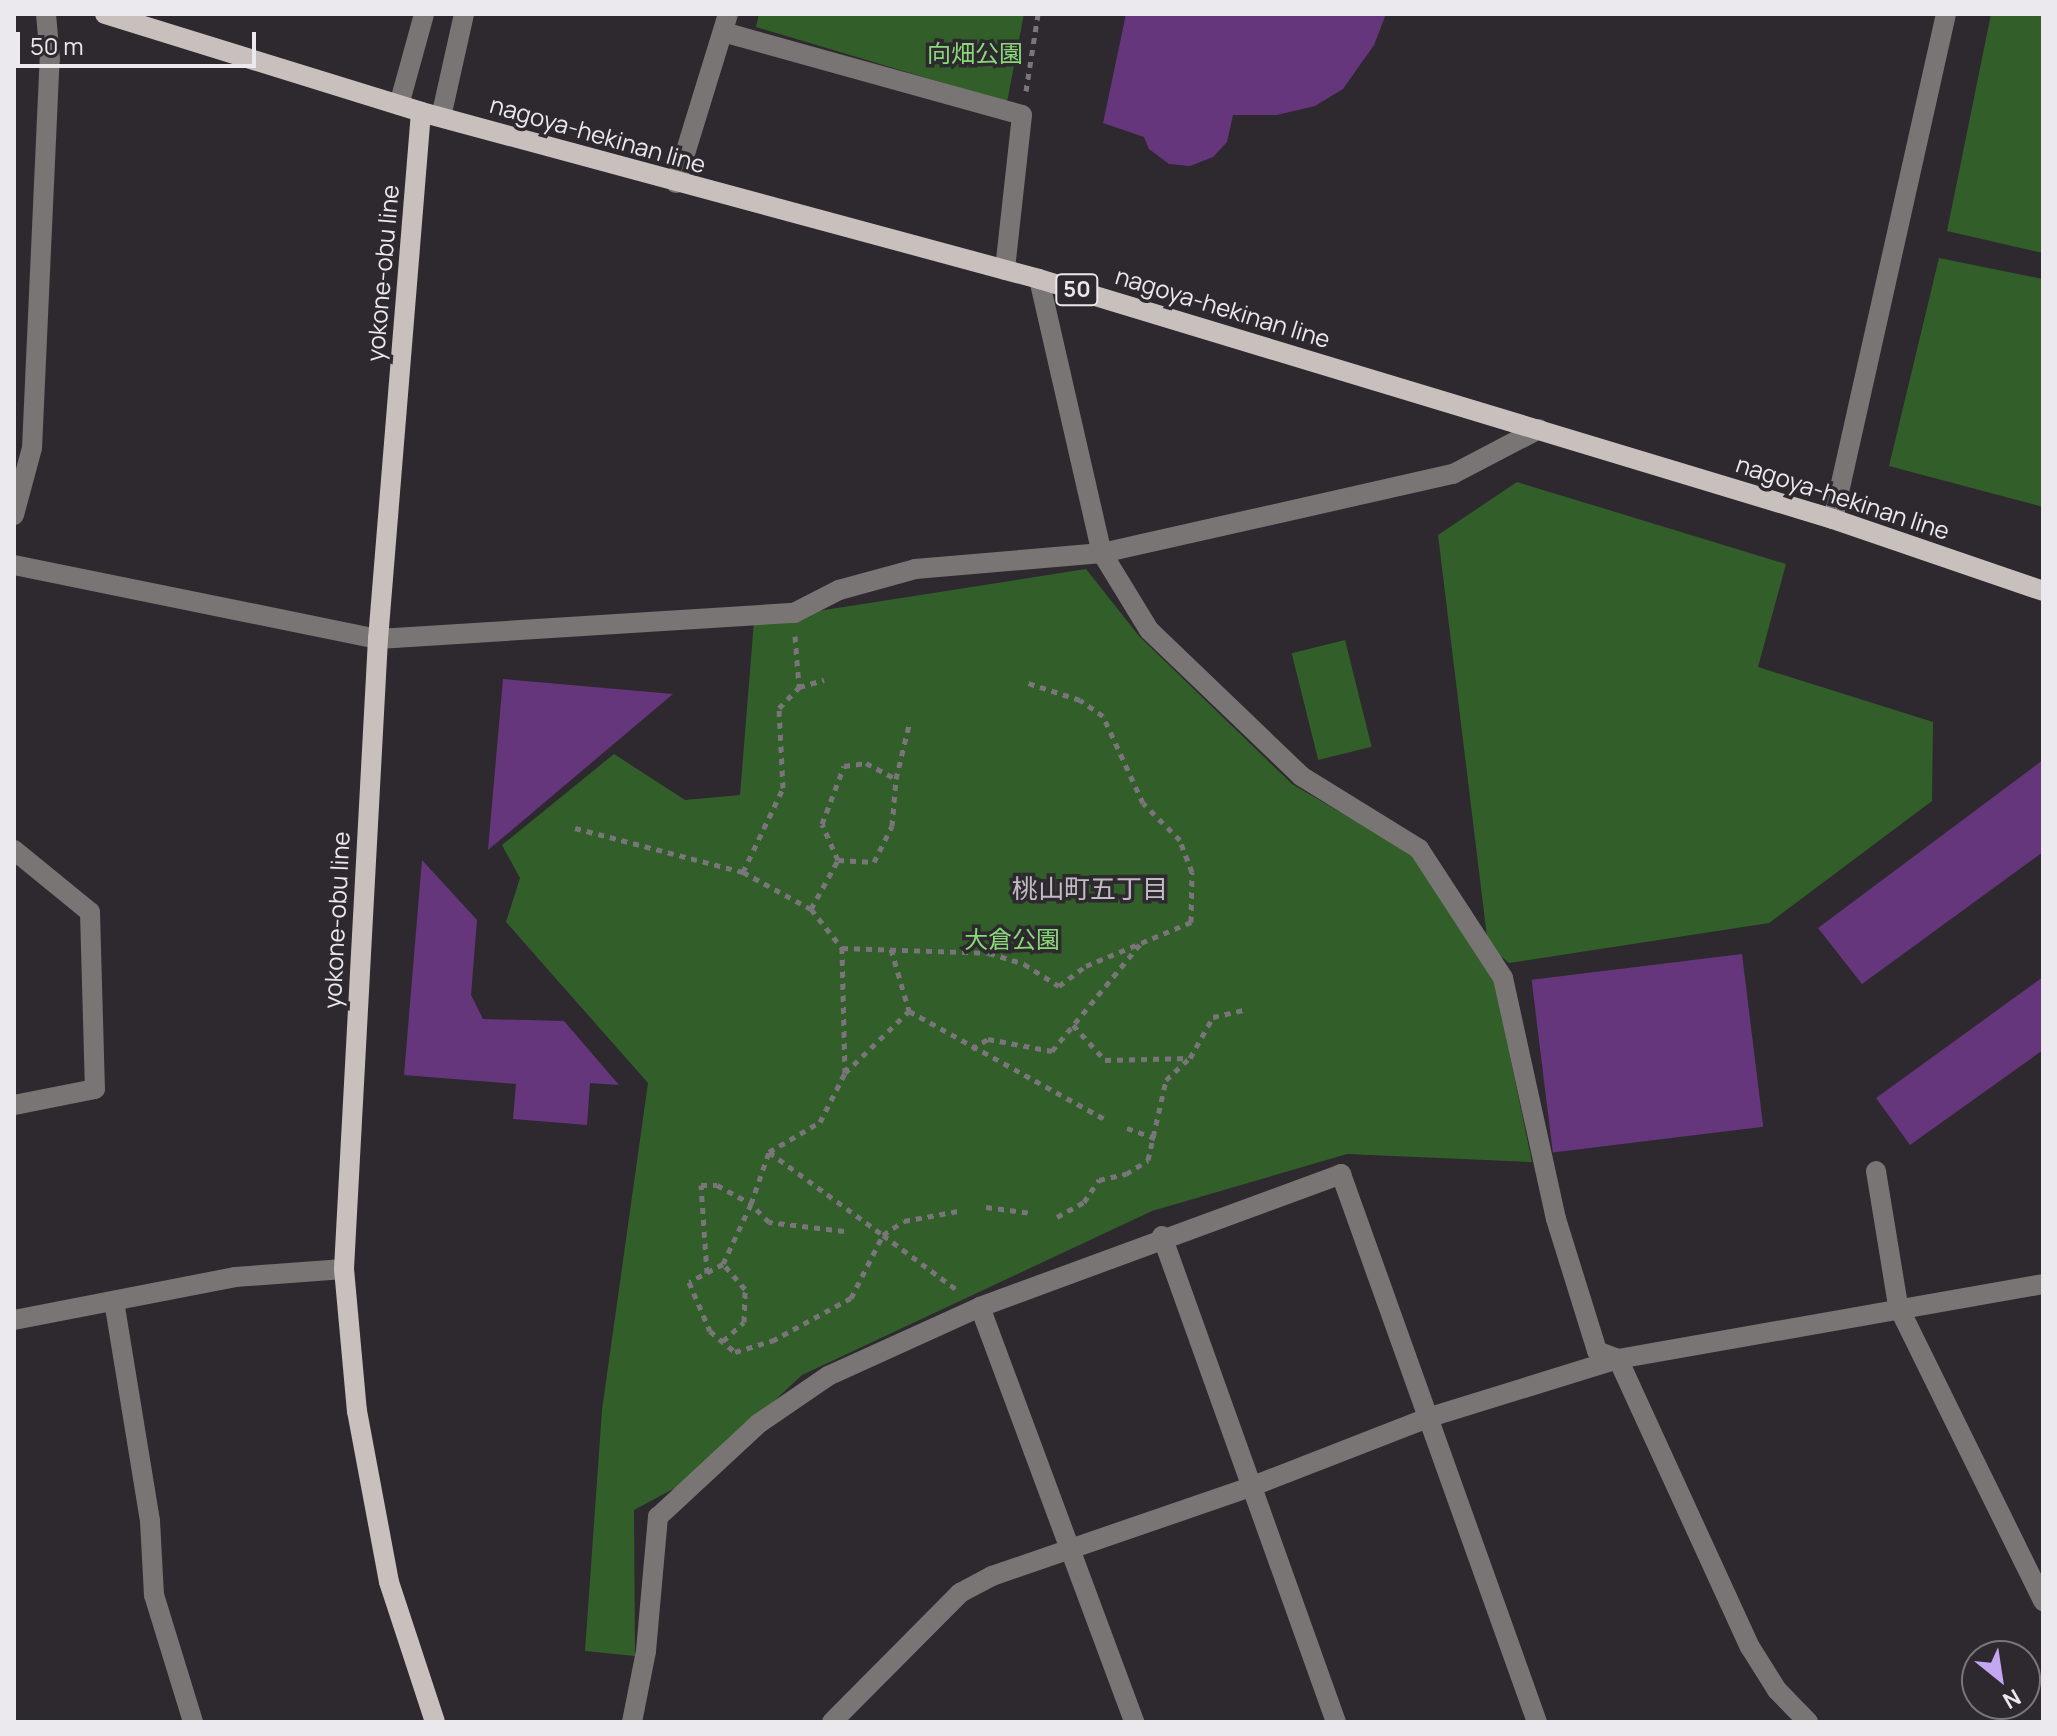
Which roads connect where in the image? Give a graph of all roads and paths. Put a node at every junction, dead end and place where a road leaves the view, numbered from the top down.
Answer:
1 (46, 14) edge
2 (105, 14) edge
3 (424, 14) edge
4 (464, 14) edge
5 (1038, 14) edge
6 (1946, 14) edge
7 (725, 23) edge
8 (399, 105) junction
9 (431, 114) junction
10 (1022, 115) junction
11 (676, 183) junction
12 (1005, 270) junction
13 (1039, 279) junction
14 (1539, 429) junction
15 (14, 515) edge
16 (1833, 519) junction
17 (1102, 553) junction
18 (14, 565) edge
19 (2043, 591) edge
20 (794, 613) junction
21 (378, 639) junction
22 (824, 680) dead end
23 (1028, 683) dead end
24 (799, 687) junction
25 (909, 725) dead end
26 (896, 779) junction
27 (575, 828) dead end
28 (14, 850) edge
29 (838, 860) junction
30 (743, 872) junction
31 (811, 909) junction
32 (1143, 941) junction
33 (842, 948) junction
34 (891, 949) junction
35 (1247, 1009) dead end
36 (909, 1011) junction
37 (1073, 1025) junction
38 (972, 1049) junction
39 (1190, 1058) junction
40 (845, 1073) junction
41 (14, 1105) edge
42 (1108, 1121) dead end
43 (1127, 1128) dead end
44 (1155, 1138) junction
45 (769, 1152) junction
46 (1876, 1171) dead end
47 (751, 1204) junction
48 (986, 1207) dead end
49 (958, 1211) dead end
50 (1032, 1213) dead end
51 (1057, 1217) dead end
52 (844, 1231) dead end
53 (883, 1235) junction
54 (1162, 1236) junction
55 (723, 1264) junction
56 (344, 1269) junction
57 (707, 1273) junction
58 (2043, 1284) edge
59 (114, 1301) junction
60 (970, 1305) junction
61 (1898, 1306) junction
62 (14, 1320) edge
63 (723, 1341) junction
64 (1618, 1359) junction
65 (1427, 1418) junction
66 (1253, 1486) junction
67 (1072, 1550) junction
68 (2043, 1601) edge
69 (843, 1718) edge
70 (193, 1722) edge
71 (435, 1722) edge
72 (632, 1722) edge
73 (1134, 1722) edge
74 (1336, 1722) edge
75 (1537, 1722) edge
76 (1808, 1722) edge

1 - 15 street
2 - 8 main road, nagoya-hekinan line / 50
3 - 8 street
4 - 9 street
5 - 10 path
6 - 16 street
7 - 10 street
7 - 11 street
8 - 9 main road, nagoya-hekinan line / 50
9 - 11 main road, nagoya-hekinan line / 50
9 - 21 main road, yokone-obu line
10 - 12 street
11 - 12 main road, nagoya-hekinan line / 50
12 - 13 main road, nagoya-hekinan line / 50
13 - 14 main road, nagoya-hekinan line / 50
13 - 17 street
14 - 16 main road, nagoya-hekinan line / 50
14 - 17 street
16 - 19 main road, nagoya-hekinan line / 50
17 - 20 street
17 - 64 street
18 - 21 street
20 - 21 street
20 - 24 path
21 - 56 main road, yokone-obu line
22 - 24 path
23 - 32 path
24 - 30 path
25 - 26 path
26 - 29 path
26 - 29 path
27 - 30 path
28 - 41 street
29 - 31 path
30 - 31 path
31 - 33 path
32 - 34 path
32 - 37 path
33 - 34 path
33 - 40 path
34 - 36 path
35 - 39 path
36 - 38 path
36 - 40 path
37 - 38 path
37 - 39 path
38 - 42 path
39 - 44 path
40 - 45 path
43 - 44 path
44 - 51 path
45 - 47 path
45 - 53 path
46 - 61 street
47 - 52 path
47 - 55 path
47 - 57 path
48 - 50 path
49 - 53 path
53 - 60 path
53 - 63 path
54 - 60 street
54 - 65 street
54 - 66 street
55 - 57 path
55 - 63 path
56 - 59 street
56 - 71 main road, yokone-obu line
57 - 63 path
58 - 61 street
59 - 62 street
59 - 70 street
60 - 67 street
60 - 72 street
61 - 64 street
61 - 68 street
64 - 65 street
64 - 76 street
65 - 66 street
65 - 75 street
66 - 67 street
66 - 74 street
67 - 69 street
67 - 73 street

